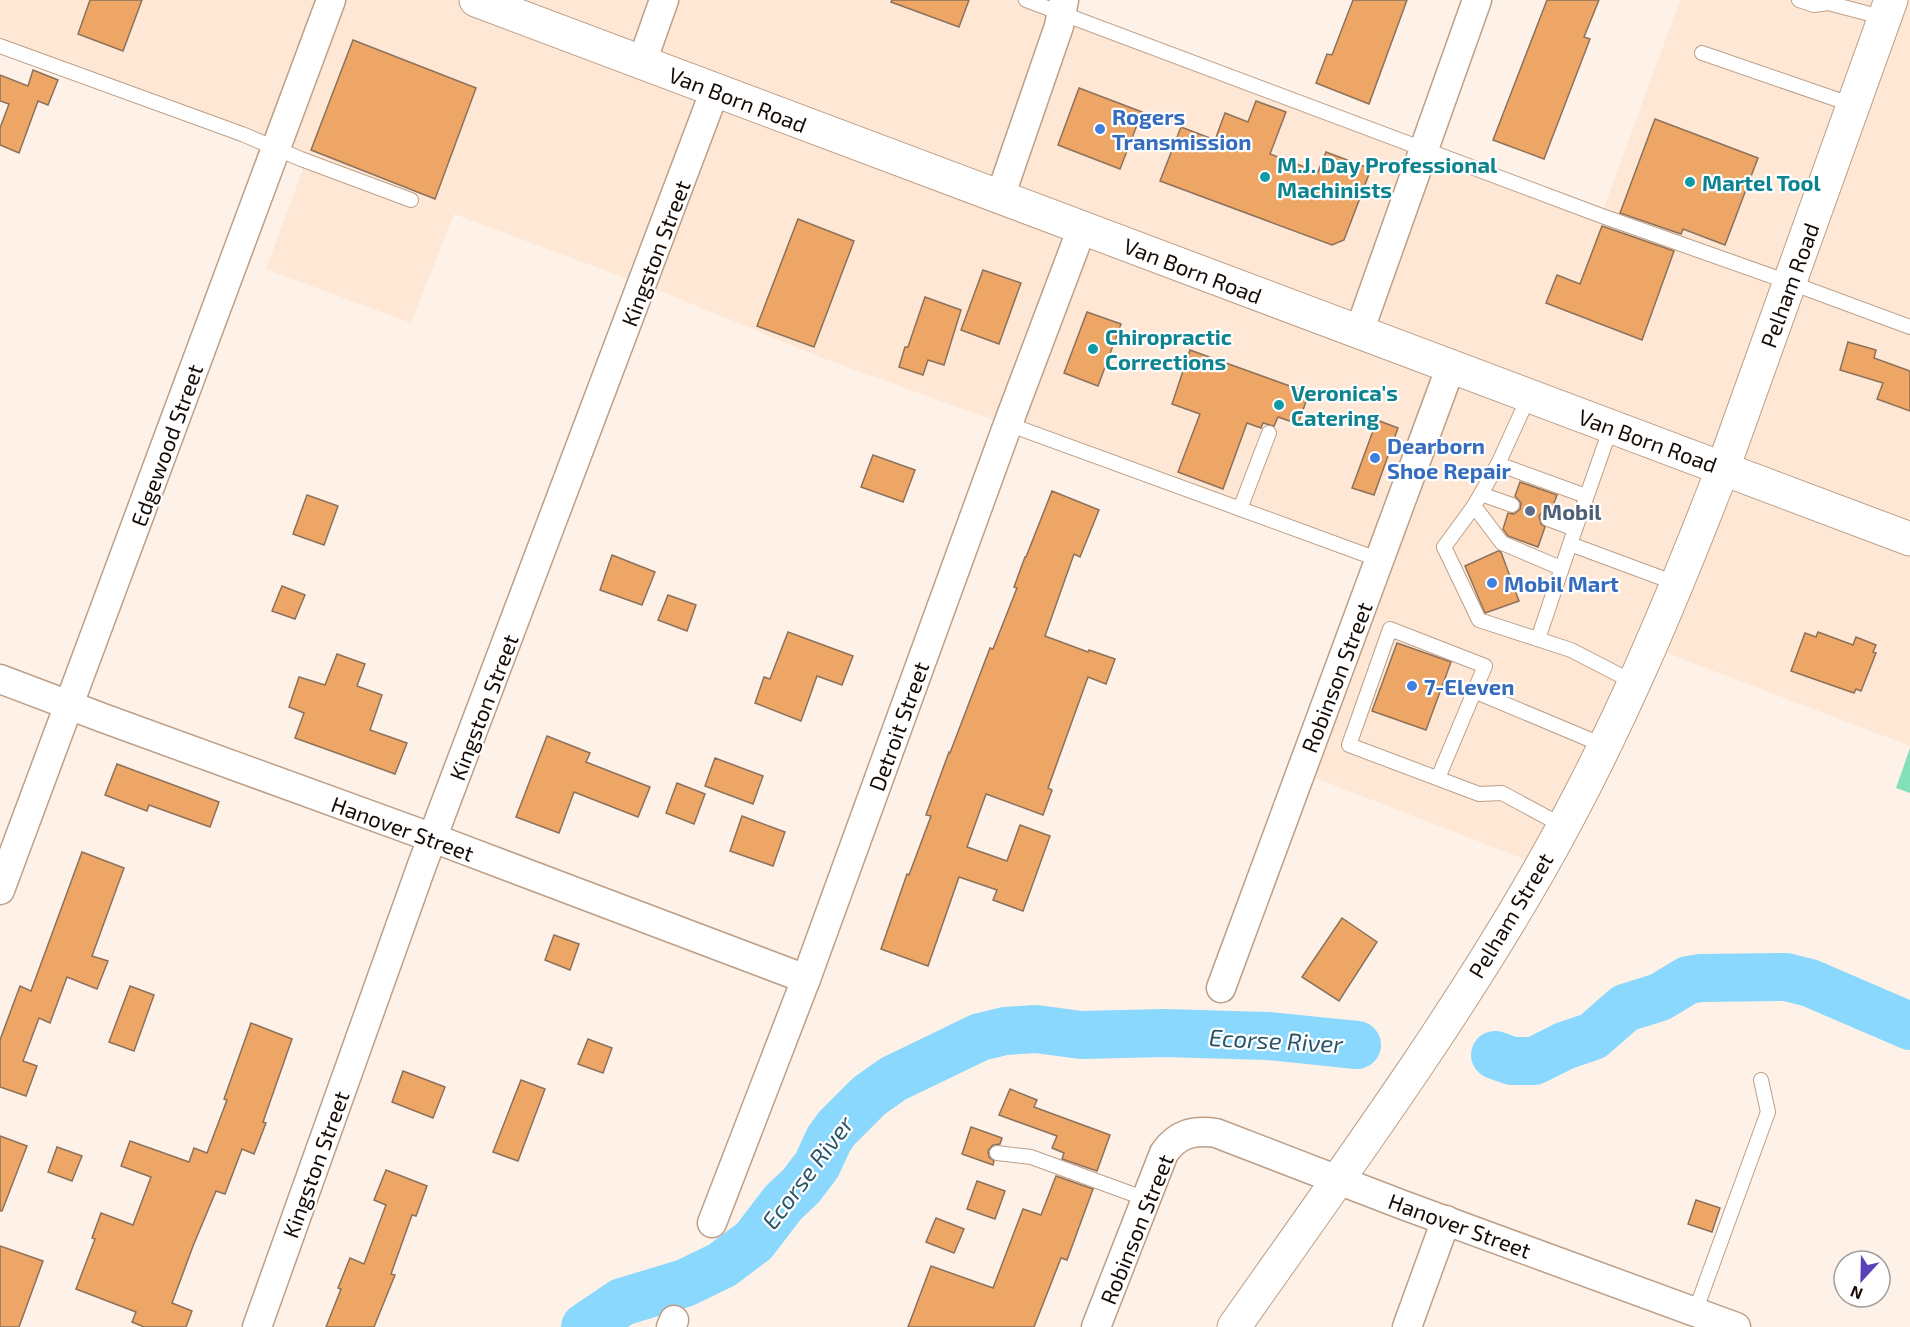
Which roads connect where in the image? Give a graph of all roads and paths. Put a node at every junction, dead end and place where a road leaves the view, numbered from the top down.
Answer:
1 (331, 0) edge
2 (476, 0) edge
3 (664, 0) edge
4 (1026, 0) edge
5 (1477, 0) edge
6 (1799, 0) edge
7 (1063, 6) edge
8 (1888, 9) edge
9 (0, 46) edge
10 (1702, 53) dead end
11 (642, 62) junction
12 (715, 90) junction
13 (1853, 105) junction
14 (276, 148) junction
15 (1424, 149) junction
16 (1000, 197) junction
17 (411, 200) dead end
18 (1082, 228) junction
19 (1791, 283) junction
20 (1910, 327) edge
21 (1359, 332) junction
22 (1451, 366) junction
23 (1529, 396) junction
24 (1008, 424) junction
25 (1611, 427) junction
26 (1269, 433) dead end
27 (1498, 464) junction
28 (1723, 468) junction
29 (1586, 496) junction
30 (1478, 500) junction
31 (1512, 505) dead end
32 (1240, 509) junction
33 (1548, 519) dead end
34 (1575, 530) junction
35 (1910, 539) edge
36 (1570, 544) junction
37 (1380, 560) junction
38 (1562, 568) junction
39 (1677, 584) junction
40 (1538, 639) junction
41 (0, 679) edge
42 (1635, 682) junction
43 (1474, 692) junction
44 (70, 705) junction
45 (1605, 746) junction
46 (1438, 778) junction
47 (1563, 826) junction
48 (433, 838) junction
49 (0, 890) edge
50 (806, 979) junction
51 (1221, 988) dead end
52 (1761, 1080) dead end
53 (1183, 1136) joint
54 (997, 1153) dead end
55 (1338, 1179) junction
56 (1146, 1199) junction
57 (1446, 1220) junction
58 (712, 1223) dead end
59 (1695, 1312) junction
60 (257, 1327) edge
61 (1096, 1327) edge
62 (1234, 1327) edge
63 (1407, 1327) edge
64 (1737, 1327) edge

1 - 14 street, Edgewood Street
2 - 11 main road, Van Born Road
3 - 11 street
4 - 7 lane
5 - 15 street
6 - 8 lane
7 - 15 lane
7 - 16 street
8 - 13 main road, Pelham Road
9 - 14 lane
10 - 13 lane
11 - 12 main road, Van Born Road
12 - 16 main road, Van Born Road
12 - 48 street, Kingston Street
13 - 19 main road, Pelham Road
14 - 17 lane
14 - 44 street, Edgewood Street
15 - 19 lane
15 - 21 street
16 - 18 main road, Van Born Road
18 - 21 main road, Van Born Road
18 - 24 street, Detroit Street
19 - 20 lane
19 - 28 main road, Pelham Road
21 - 22 main road, Van Born Road
22 - 23 main road, Van Born Road
22 - 37 street, Robinson Street
23 - 25 main road, Van Born Road
23 - 27 lane
24 - 32 lane
24 - 50 street, Detroit Street
25 - 28 main road, Van Born Road
25 - 29 lane
26 - 32 lane
27 - 29 lane
27 - 30 lane
28 - 35 main road, Van Born Road
28 - 39 main road, Pelham Street
29 - 34 lane
30 - 31 lane
30 - 38 lane
30 - 40 lane
32 - 37 lane
33 - 34 lane
34 - 36 lane
36 - 38 lane
36 - 39 lane
37 - 51 street, Robinson Street
38 - 40 lane
39 - 42 main road, Pelham Street
40 - 42 lane
41 - 44 street, Hanover Street
42 - 45 main road, Pelham Street
43 - 45 lane
43 - 46 lane
43 - 46 lane
44 - 48 street, Hanover Street
44 - 49 street, Edgewood Street
45 - 47 main road, Pelham Street
46 - 47 lane
47 - 55 main road, Pelham Street
48 - 50 street, Hanover Street
48 - 60 street, Kingston Street
50 - 58 street, Detroit Street
52 - 59 lane
53 - 55 street, Hanover Street
53 - 56 street, Robinson Street
54 - 56 lane
55 - 57 street, Hanover Street
55 - 62 main road, Pelham Street
56 - 61 street, Robinson Street
57 - 59 street, Hanover Street
57 - 63 street
59 - 64 street, Hanover Street

